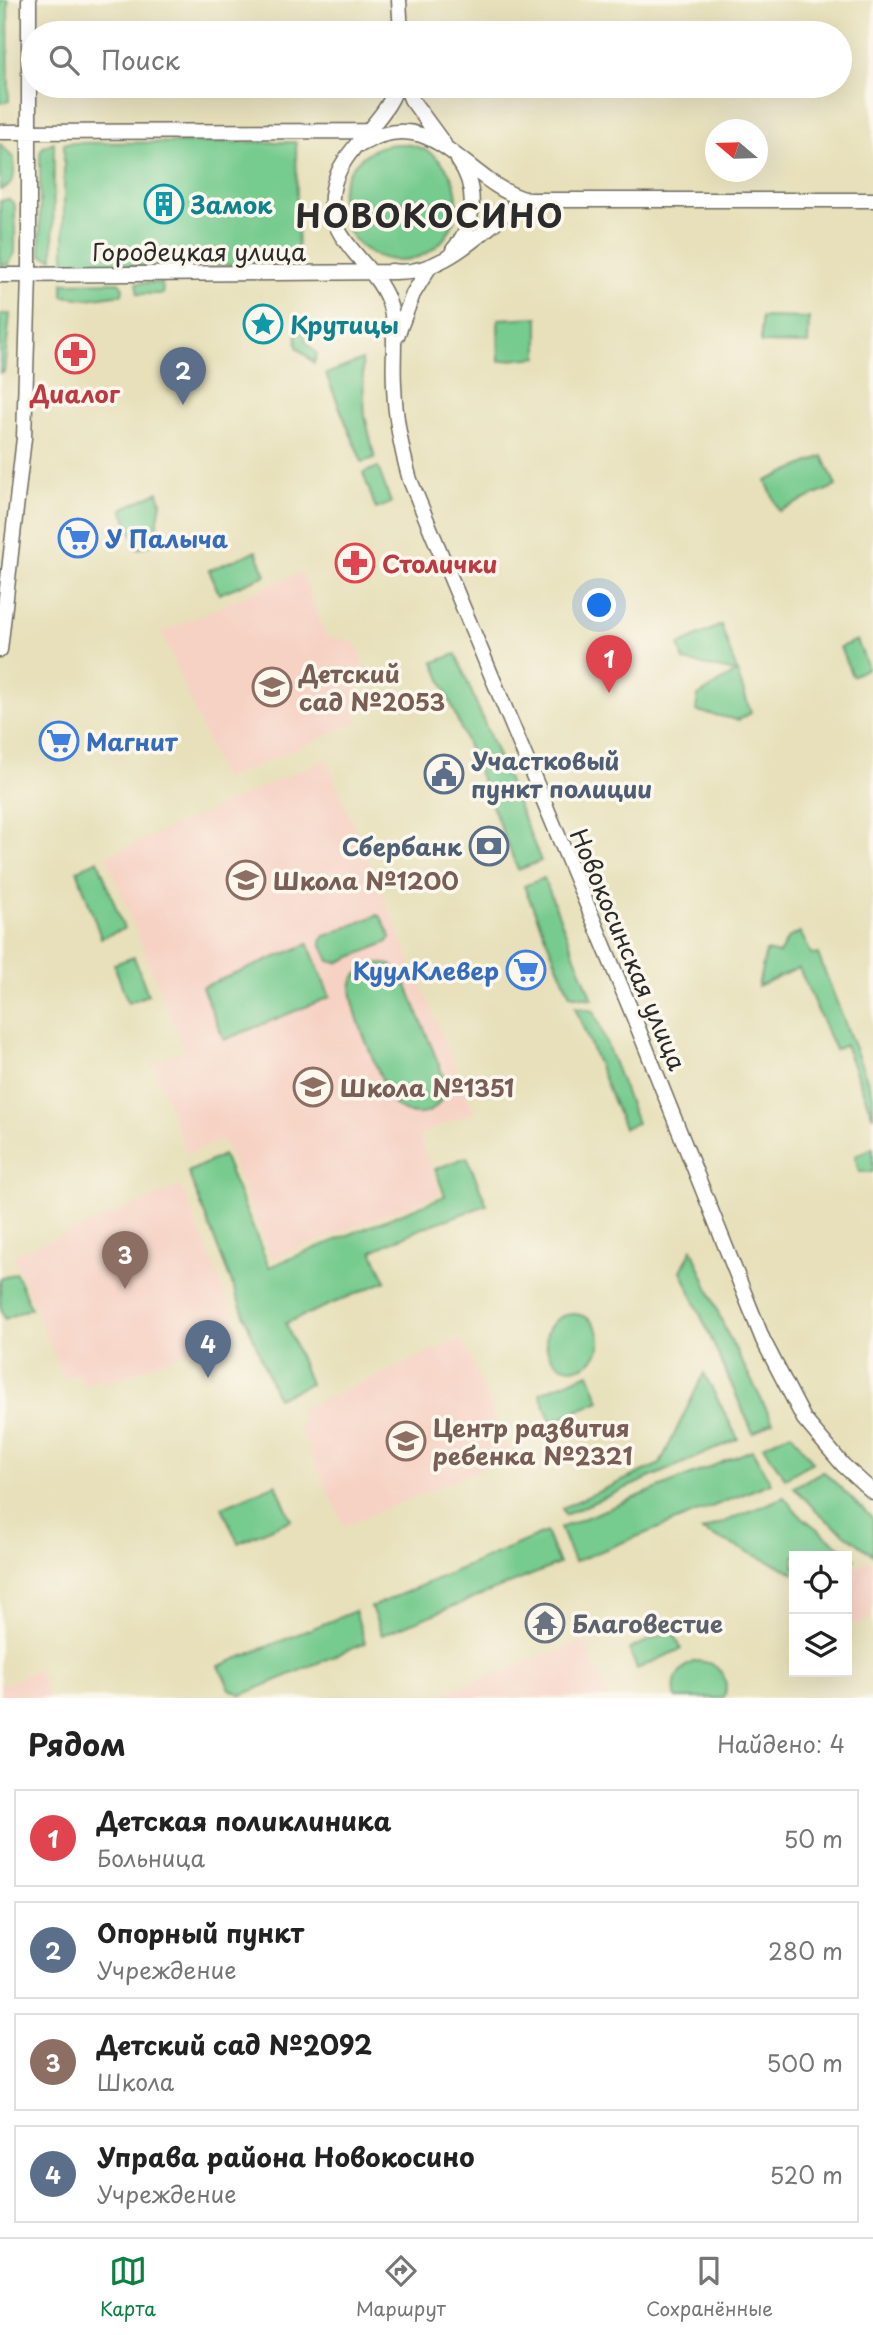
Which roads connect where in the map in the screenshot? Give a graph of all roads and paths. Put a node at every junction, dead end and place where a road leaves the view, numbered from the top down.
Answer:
1 (29, 0) edge
2 (399, 0) edge
3 (29, 21) edge
4 (400, 21) edge
5 (30, 98) edge
6 (390, 98) edge
7 (410, 98) edge
8 (370, 131) junction
9 (0, 132) edge
10 (30, 132) junction
11 (393, 132) junction
12 (450, 150) junction
13 (351, 153) junction
14 (528, 200) junction
15 (873, 200) edge
16 (349, 248) junction
17 (436, 262) junction
18 (370, 272) junction
19 (397, 272) junction
20 (0, 275) edge
21 (29, 275) junction
22 (394, 354) junction
23 (0, 650) edge
24 (873, 1492) edge

1 - 3 street
2 - 4 street
5 - 10 street
6 - 8 street
7 - 12 street
8 - 10 street
8 - 11 street
8 - 13 street
9 - 10 street
10 - 21 street
11 - 12 street
11 - 13 street
12 - 14 street
12 - 17 street
13 - 16 street
14 - 15 street
14 - 17 street
16 - 18 street, Новокосинская улица
16 - 19 street
17 - 19 street
17 - 22 street
18 - 19 street, Городецкая улица
18 - 21 street, Городецкая улица
18 - 22 street, Новокосинская улица
20 - 21 street, Городецкая улица
21 - 23 street
22 - 24 street, Новокосинская улица

